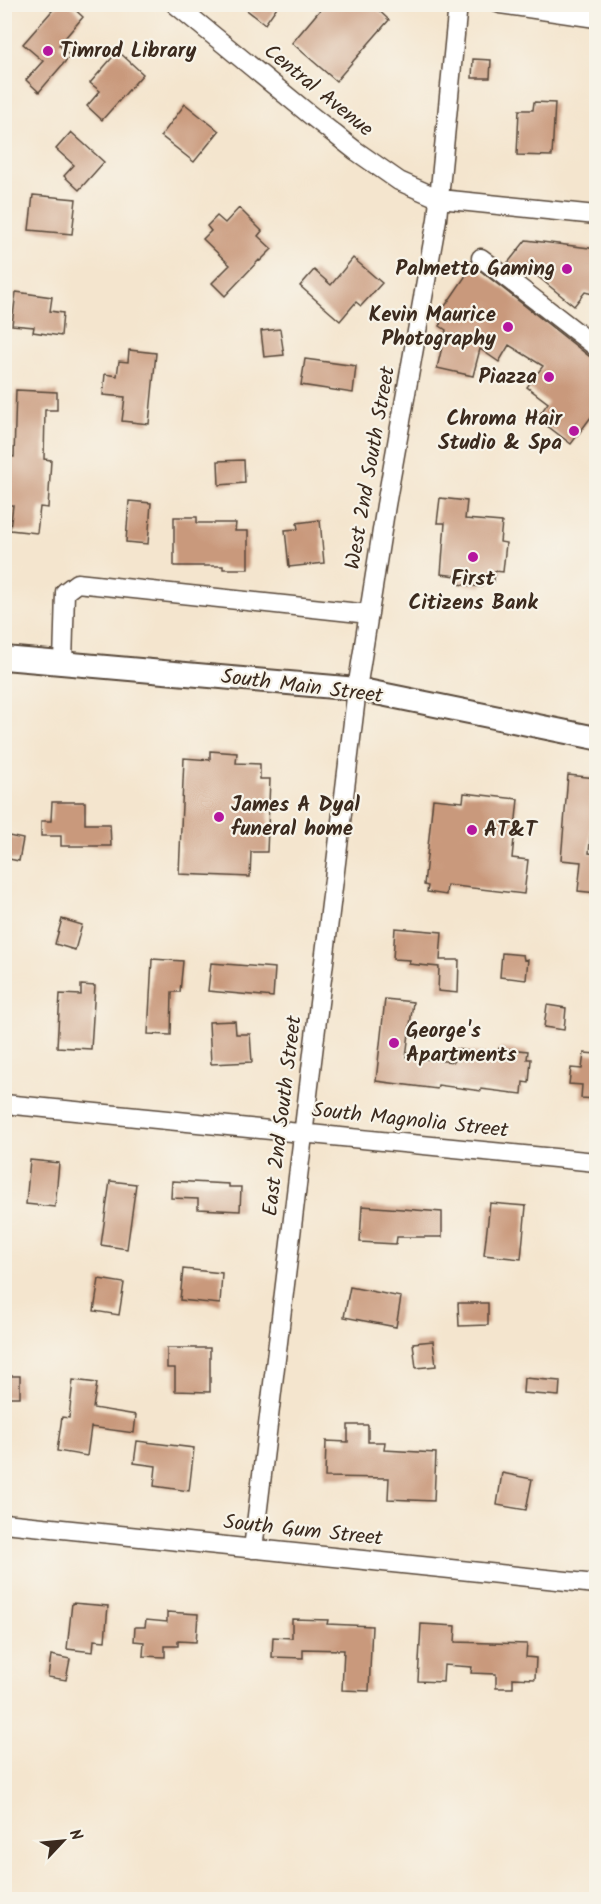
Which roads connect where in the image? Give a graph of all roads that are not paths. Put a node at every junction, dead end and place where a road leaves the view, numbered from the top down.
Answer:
1 (175, 4) edge
2 (458, 4) edge
3 (500, 4) edge
4 (597, 18) edge
5 (440, 200) junction
6 (597, 215) edge
7 (481, 258) dead end
8 (597, 347) edge
9 (369, 614) junction
10 (4, 658) edge
11 (63, 663) junction
12 (357, 689) junction
13 (597, 738) edge
14 (4, 1104) edge
15 (303, 1133) junction
16 (597, 1162) edge
17 (4, 1523) edge
18 (253, 1549) junction
19 (597, 1584) edge

1 - 5 street, Central Avenue
2 - 5 street, West 2nd South Street
3 - 4 street
5 - 6 street, Central Avenue
5 - 9 street, West 2nd South Street
7 - 8 street
9 - 11 street
9 - 12 street, West 2nd South Street
10 - 11 main road, South Main Street
11 - 12 main road, South Main Street
12 - 13 main road, South Main Street
12 - 15 street, East 2nd South Street
14 - 15 street, South Magnolia Street
15 - 16 street, South Magnolia Street
15 - 18 street, East 2nd South Street
17 - 18 street, South Gum Street
18 - 19 street, South Gum Street

